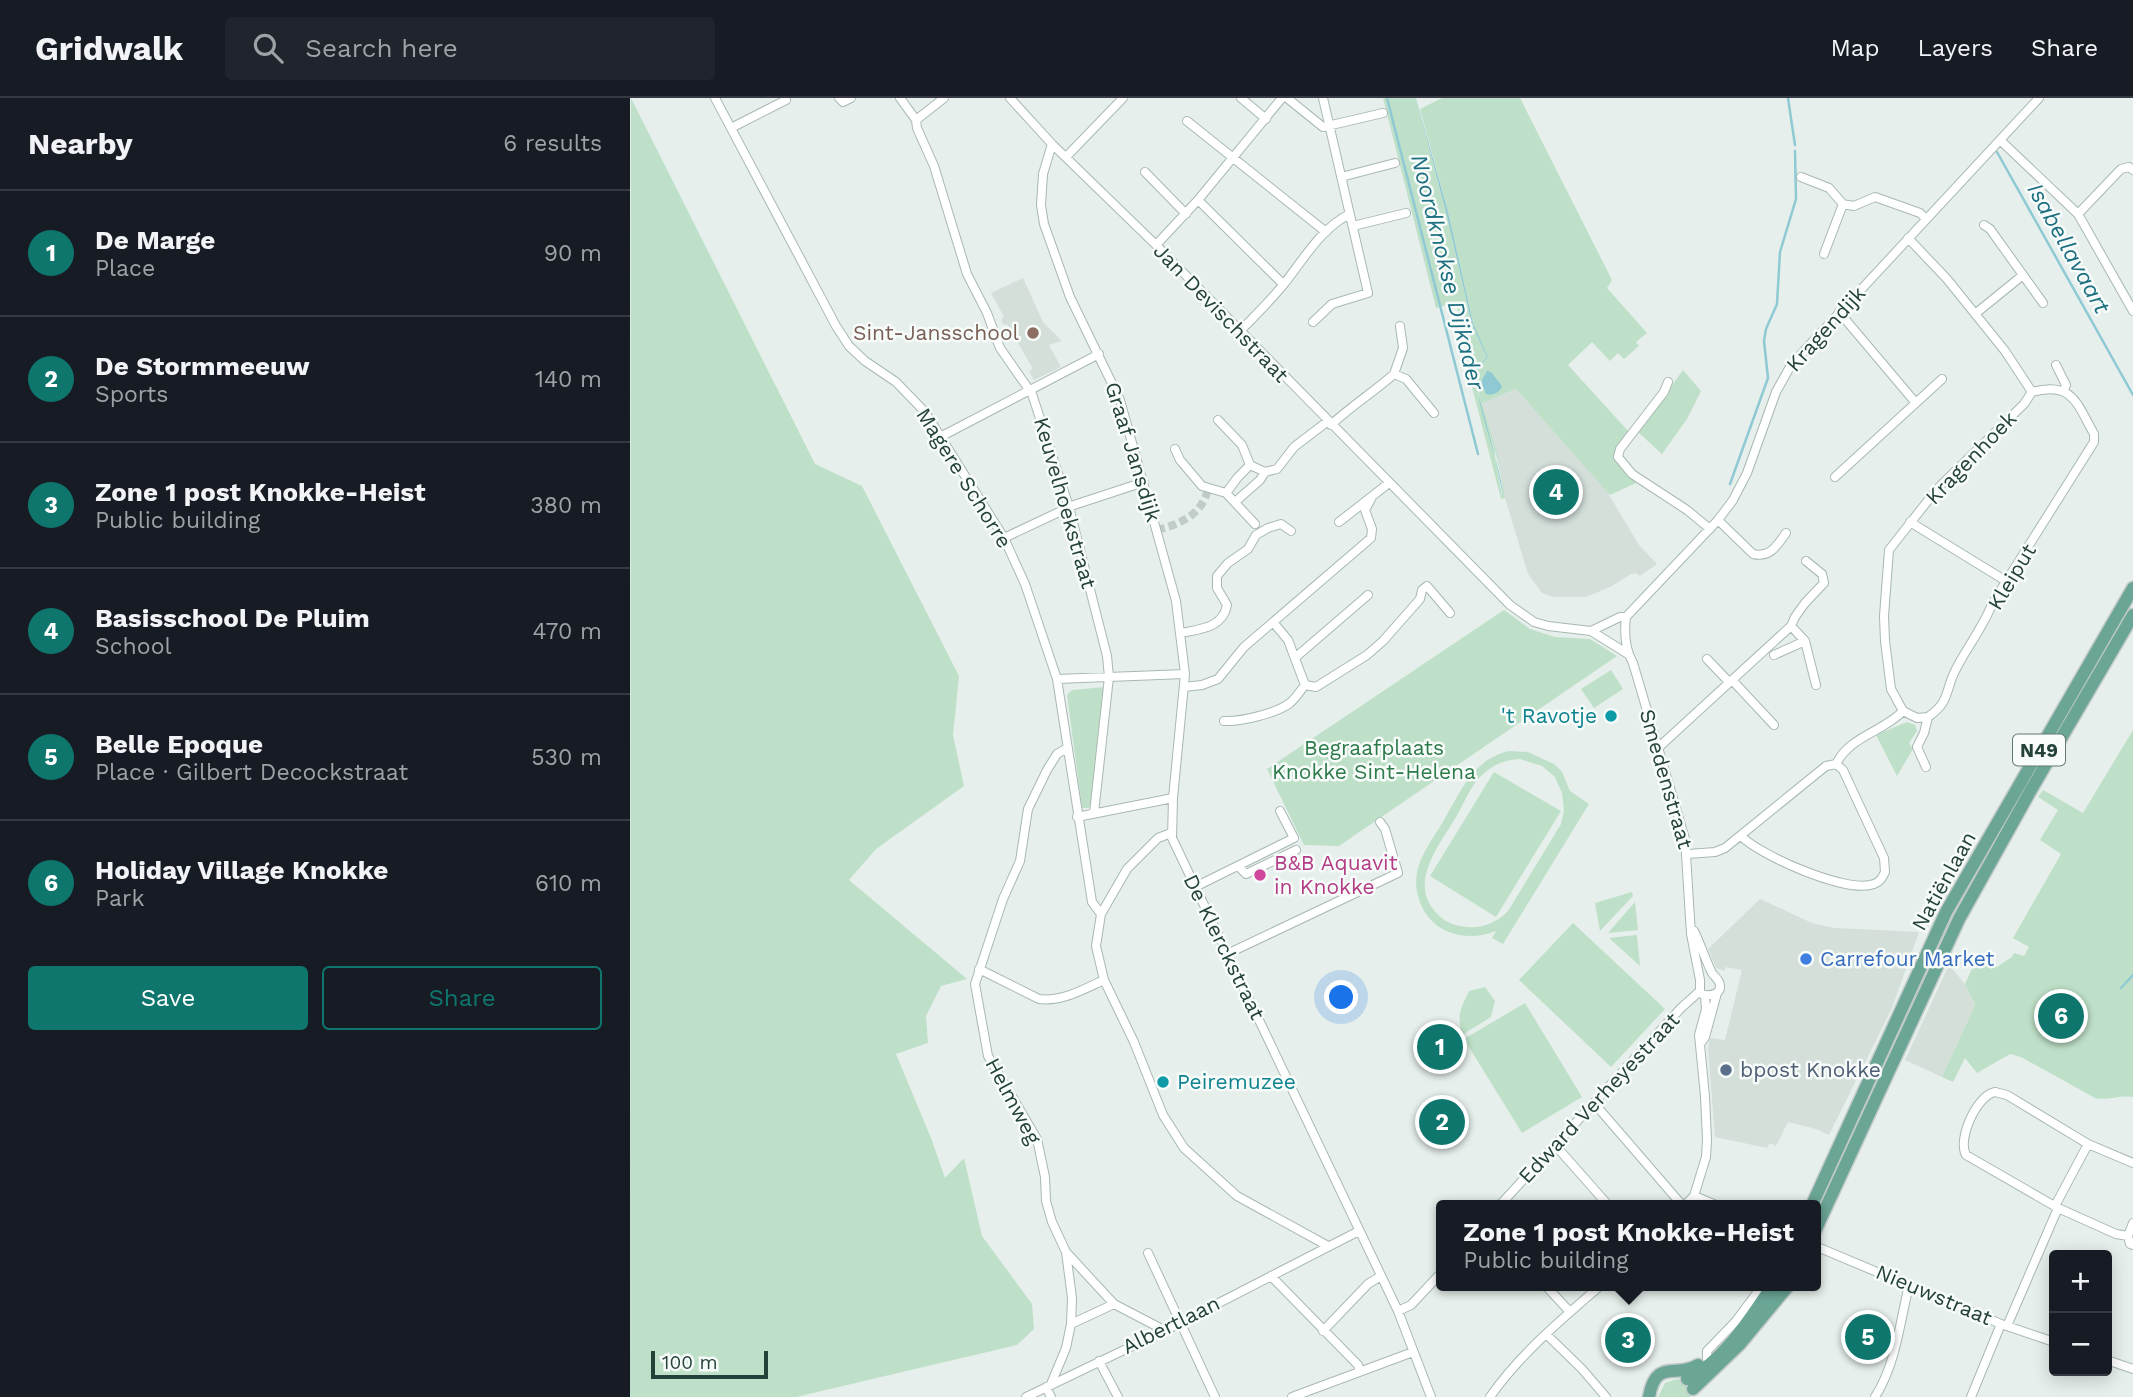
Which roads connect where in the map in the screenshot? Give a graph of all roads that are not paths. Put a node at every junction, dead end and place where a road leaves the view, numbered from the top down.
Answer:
1 (715, 98) edge
2 (839, 98) edge
3 (851, 98) edge
4 (900, 98) edge
5 (944, 98) edge
6 (1010, 98) edge
7 (1123, 98) edge
8 (1241, 98) edge
9 (1285, 98) edge
10 (1323, 98) edge
11 (2039, 98) edge
12 (786, 100) edge
13 (1383, 113) dead end
14 (1266, 119) junction
15 (916, 120) junction
16 (1187, 121) dead end
17 (1330, 126) junction
18 (731, 128) junction
19 (2000, 140) junction
20 (1052, 144) junction
21 (1066, 157) junction
22 (1234, 158) junction
23 (1395, 163) dead end
24 (2133, 170) edge
25 (1145, 172) dead end
26 (1341, 177) junction
27 (1801, 177) dead end
28 (1198, 200) junction
29 (1843, 204) junction
30 (1185, 214) junction
31 (1350, 214) junction
32 (1406, 214) dead end
33 (2078, 214) junction
34 (1926, 219) junction
35 (1984, 225) dead end
36 (1353, 226) junction
37 (1326, 232) junction
38 (1908, 237) junction
39 (1156, 246) junction
40 (1824, 254) dead end
41 (2023, 275) junction
42 (1283, 284) junction
43 (2043, 303) dead end
44 (2133, 311) edge
45 (1839, 312) junction
46 (1975, 314) junction
47 (1313, 322) dead end
48 (1400, 326) dead end
49 (1239, 332) junction
50 (1098, 354) junction
51 (2056, 365) dead end
52 (1394, 374) junction
53 (1942, 379) dead end
54 (1668, 382) dead end
55 (1028, 390) junction
56 (2064, 390) junction
57 (2032, 393) junction
58 (1915, 402) junction
59 (1434, 413) dead end
60 (1218, 420) dead end
61 (1329, 423) junction
62 (942, 436) junction
63 (1175, 449) dead end
64 (1250, 465) junction
65 (1265, 472) junction
66 (1835, 477) dead end
67 (1144, 482) junction
68 (1389, 483) junction
69 (1226, 493) junction
70 (1371, 499) junction
71 (1235, 502) junction
72 (1069, 506) junction
73 (1718, 520) junction
74 (1339, 522) dead end
75 (1910, 522) junction
76 (1255, 524) junction
77 (1268, 528) junction
78 (1710, 529) junction
79 (1291, 531) dead end
80 (1786, 533) dead end
81 (1256, 536) junction
82 (1004, 538) junction
83 (1806, 561) dead end
84 (2006, 581) junction
85 (2133, 588) edge
86 (1368, 595) dead end
87 (1450, 613) dead end
88 (2133, 615) edge
89 (1626, 617) junction
90 (1273, 622) junction
91 (1791, 626) junction
92 (1591, 631) junction
93 (1181, 633) junction
94 (1805, 641) junction
95 (1628, 654) junction
96 (1774, 655) dead end
97 (1296, 657) junction
98 (1707, 660) dead end
99 (1185, 674) junction
100 (1109, 677) junction
101 (1056, 679) junction
102 (1730, 681) junction
103 (1305, 685) junction
104 (1816, 685) dead end
105 (1184, 687) junction
106 (1903, 711) junction
107 (1928, 717) junction
108 (1224, 721) dead end
109 (1774, 725) dead end
110 (1658, 747) junction
111 (1067, 748) junction
112 (1836, 764) junction
113 (1926, 767) dead end
114 (1173, 797) junction
115 (1280, 811) dead end
116 (1094, 813) junction
117 (1077, 817) junction
118 (1380, 822) dead end
119 (1171, 833) junction
120 (1741, 836) junction
121 (1296, 850) dead end
122 (1688, 854) junction
123 (1238, 866) junction
124 (1195, 887) junction
125 (1101, 915) junction
126 (1693, 927) junction
127 (1227, 954) junction
128 (979, 969) junction
129 (1714, 976) junction
130 (1104, 980) junction
131 (1700, 980) junction
132 (1702, 993) junction
133 (1717, 993) junction
134 (1701, 1043) junction
135 (1594, 1103) junction
136 (2088, 1144) junction
137 (1555, 1146) junction
138 (2133, 1163) edge
139 (1694, 1196) junction
140 (1505, 1200) edge
141 (1604, 1200) edge
142 (1679, 1200) edge
143 (1689, 1200) edge
144 (1704, 1200) edge
145 (1814, 1200) edge
146 (2056, 1207) junction
147 (1821, 1218) edge
148 (2133, 1223) edge
149 (1359, 1230) junction
150 (2128, 1236) junction
151 (2133, 1245) edge
152 (1328, 1246) junction
153 (1821, 1248) edge
154 (1066, 1252) junction
155 (1148, 1253) dead end
156 (1271, 1276) junction
157 (1381, 1276) junction
158 (1436, 1278) edge
159 (1909, 1285) junction
160 (1551, 1291) edge
161 (1594, 1291) edge
162 (1758, 1291) edge
163 (1769, 1291) edge
164 (1783, 1291) edge
165 (1114, 1304) junction
166 (1398, 1311) junction
167 (1570, 1312) junction
168 (1180, 1323) junction
169 (1071, 1324) junction
170 (2004, 1325) junction
171 (1164, 1330) junction
172 (1324, 1331) junction
173 (1546, 1334) junction
174 (1741, 1336) junction
175 (2049, 1340) edge
176 (1413, 1352) junction
177 (1707, 1358) junction
178 (1099, 1361) junction
179 (2112, 1362) edge
180 (2133, 1369) edge
181 (1360, 1371) junction
182 (1048, 1386) junction
183 (1694, 1392) edge
184 (1026, 1397) edge
185 (1051, 1397) edge
186 (1118, 1397) edge
187 (1215, 1397) edge
188 (1293, 1397) edge
189 (1431, 1397) edge
190 (1490, 1397) edge
191 (1606, 1397) edge
192 (1649, 1397) edge
193 (1656, 1397) edge
194 (1875, 1397) edge
195 (1971, 1397) edge

1 - 18 street, Magere Schorre
2 - 3 street
4 - 15 street, Keuvelhoekstraat
5 - 15 street
6 - 20 street
7 - 21 street
8 - 14 street
9 - 14 street
9 - 17 street
10 - 17 street
11 - 19 street, Kragendijk
12 - 18 street
13 - 17 street
14 - 22 street
15 - 55 street, Keuvelhoekstraat
16 - 22 street
17 - 26 street
18 - 62 street, Magere Schorre
19 - 33 street
19 - 34 street, Kragendijk
20 - 21 street, Jan Devischstraat
20 - 50 street, Graaf Jansdijk
21 - 39 street, Jan Devischstraat
22 - 28 street
22 - 37 street
23 - 26 street
24 - 33 street
25 - 30 street
26 - 31 street
27 - 29 street
28 - 30 street
28 - 42 street
29 - 34 street
29 - 40 street
30 - 39 street
31 - 36 street
31 - 37 street
32 - 36 street
33 - 44 street
34 - 38 street, Kragendijk
35 - 41 street
36 - 47 street
37 - 42 street
38 - 45 street, Kragendijk
38 - 46 street, Kragenhoek
39 - 49 street, Jan Devischstraat
41 - 43 street
41 - 46 street
42 - 49 street
45 - 58 street
45 - 73 street, Kragendijk
46 - 57 street, Kragenhoek
48 - 52 street
49 - 61 street, Jan Devischstraat
50 - 55 street
50 - 67 street, Graaf Jansdijk
51 - 56 street, Kleiput
52 - 59 street
52 - 61 street
53 - 58 street
54 - 78 street
55 - 62 street
55 - 72 street, Keuvelhoekstraat
56 - 57 street
56 - 84 street, Kleiput
57 - 75 street, Kragenhoek
58 - 66 street
60 - 64 street
61 - 65 street
61 - 68 street, Jan Devischstraat
62 - 82 street, Magere Schorre
63 - 69 street
64 - 65 street
64 - 69 street
65 - 71 street
67 - 72 street
67 - 93 street, Graaf Jansdijk
68 - 70 street
68 - 92 street, Jan Devischstraat
69 - 71 street
70 - 74 street
70 - 90 street
71 - 76 street
72 - 82 street
72 - 100 street, Keuvelhoekstraat
73 - 78 street, Kragendijk
73 - 80 street
75 - 84 street
75 - 106 street, Kragenhoek
76 - 77 street
76 - 81 street
77 - 79 street
77 - 81 street
78 - 89 street, Kragendijk
81 - 93 street
82 - 101 street, Magere Schorre
83 - 91 street
84 - 107 street, Kleiput
85 - 145 main road, Natiënlaan / N49
86 - 97 street
87 - 103 street
88 - 147 main road, Natiënlaan / N49
89 - 92 street, Kragendijk
89 - 95 street, Smedenstraat
90 - 97 street
90 - 105 street
91 - 94 street
91 - 102 street
92 - 95 street, Jan Devischstraat
93 - 99 street, Graaf Jansdijk
94 - 96 street
94 - 104 street
95 - 110 street, Smedenstraat
97 - 103 street
98 - 102 street
99 - 100 street
99 - 105 street, Graaf Jansdijk
100 - 101 street
100 - 116 street, Keuvelhoekstraat
101 - 111 street, Magere Schorre
102 - 109 street
102 - 110 street
103 - 108 street
105 - 114 street, Graaf Jansdijk
106 - 107 street
106 - 112 street
107 - 113 street, Kleiput
110 - 122 street, Smedenstraat
111 - 117 street, Magere Schorre
111 - 128 street, Helmweg
112 - 120 street
112 - 120 street
114 - 116 street
114 - 119 street, Graaf Jansdijk
115 - 123 street
116 - 117 street
117 - 125 street, Magere Schorre
118 - 127 street
119 - 124 street, De Klerckstraat
119 - 125 street
120 - 122 street
121 - 123 street
122 - 126 street, Smedenstraat
123 - 124 street
124 - 127 street, De Klerckstraat
125 - 130 street
126 - 129 street, Smedenstraat
126 - 131 street, Smedenstraat
127 - 149 street, De Klerckstraat
128 - 130 street
128 - 154 street, Helmweg
129 - 131 street
129 - 133 street
130 - 152 street
131 - 132 street
132 - 133 street
132 - 134 street
132 - 135 street, Edward Verheyestraat
133 - 134 street
134 - 139 street
135 - 137 street, Edward Verheyestraat
135 - 142 street
136 - 138 street
136 - 146 street
136 - 146 street
137 - 140 street, Edward Verheyestraat
137 - 141 street
139 - 143 street
139 - 144 street
146 - 150 street
146 - 170 street
148 - 150 street
149 - 152 street, Albertlaan
149 - 157 street, De Klerckstraat
150 - 151 street
152 - 156 street, Albertlaan
153 - 159 street, Nieuwstraat
154 - 165 street
154 - 169 street, Helmweg
155 - 168 street
156 - 168 street, Albertlaan
156 - 172 street
157 - 166 street, De Klerckstraat
157 - 172 street
158 - 166 street
159 - 170 street, Nieuwstraat
159 - 194 street
160 - 167 street
161 - 167 street
162 - 177 street
163 - 174 main road
164 - 174 main road
165 - 169 street
165 - 171 street
166 - 176 street, De Klerckstraat
167 - 173 street
168 - 171 street, Albertlaan
168 - 187 street
169 - 182 street, Helmweg
170 - 175 street, Nieuwstraat
170 - 195 street
171 - 178 street, Albertlaan
172 - 181 street
173 - 190 street
173 - 191 street
174 - 177 main road
174 - 183 main road
176 - 181 street
176 - 189 street, De Klerckstraat
177 - 192 main road
178 - 182 street, Albertlaan
178 - 186 street
179 - 180 street
181 - 188 street
182 - 184 street, Albertlaan
182 - 185 street
183 - 193 main road

